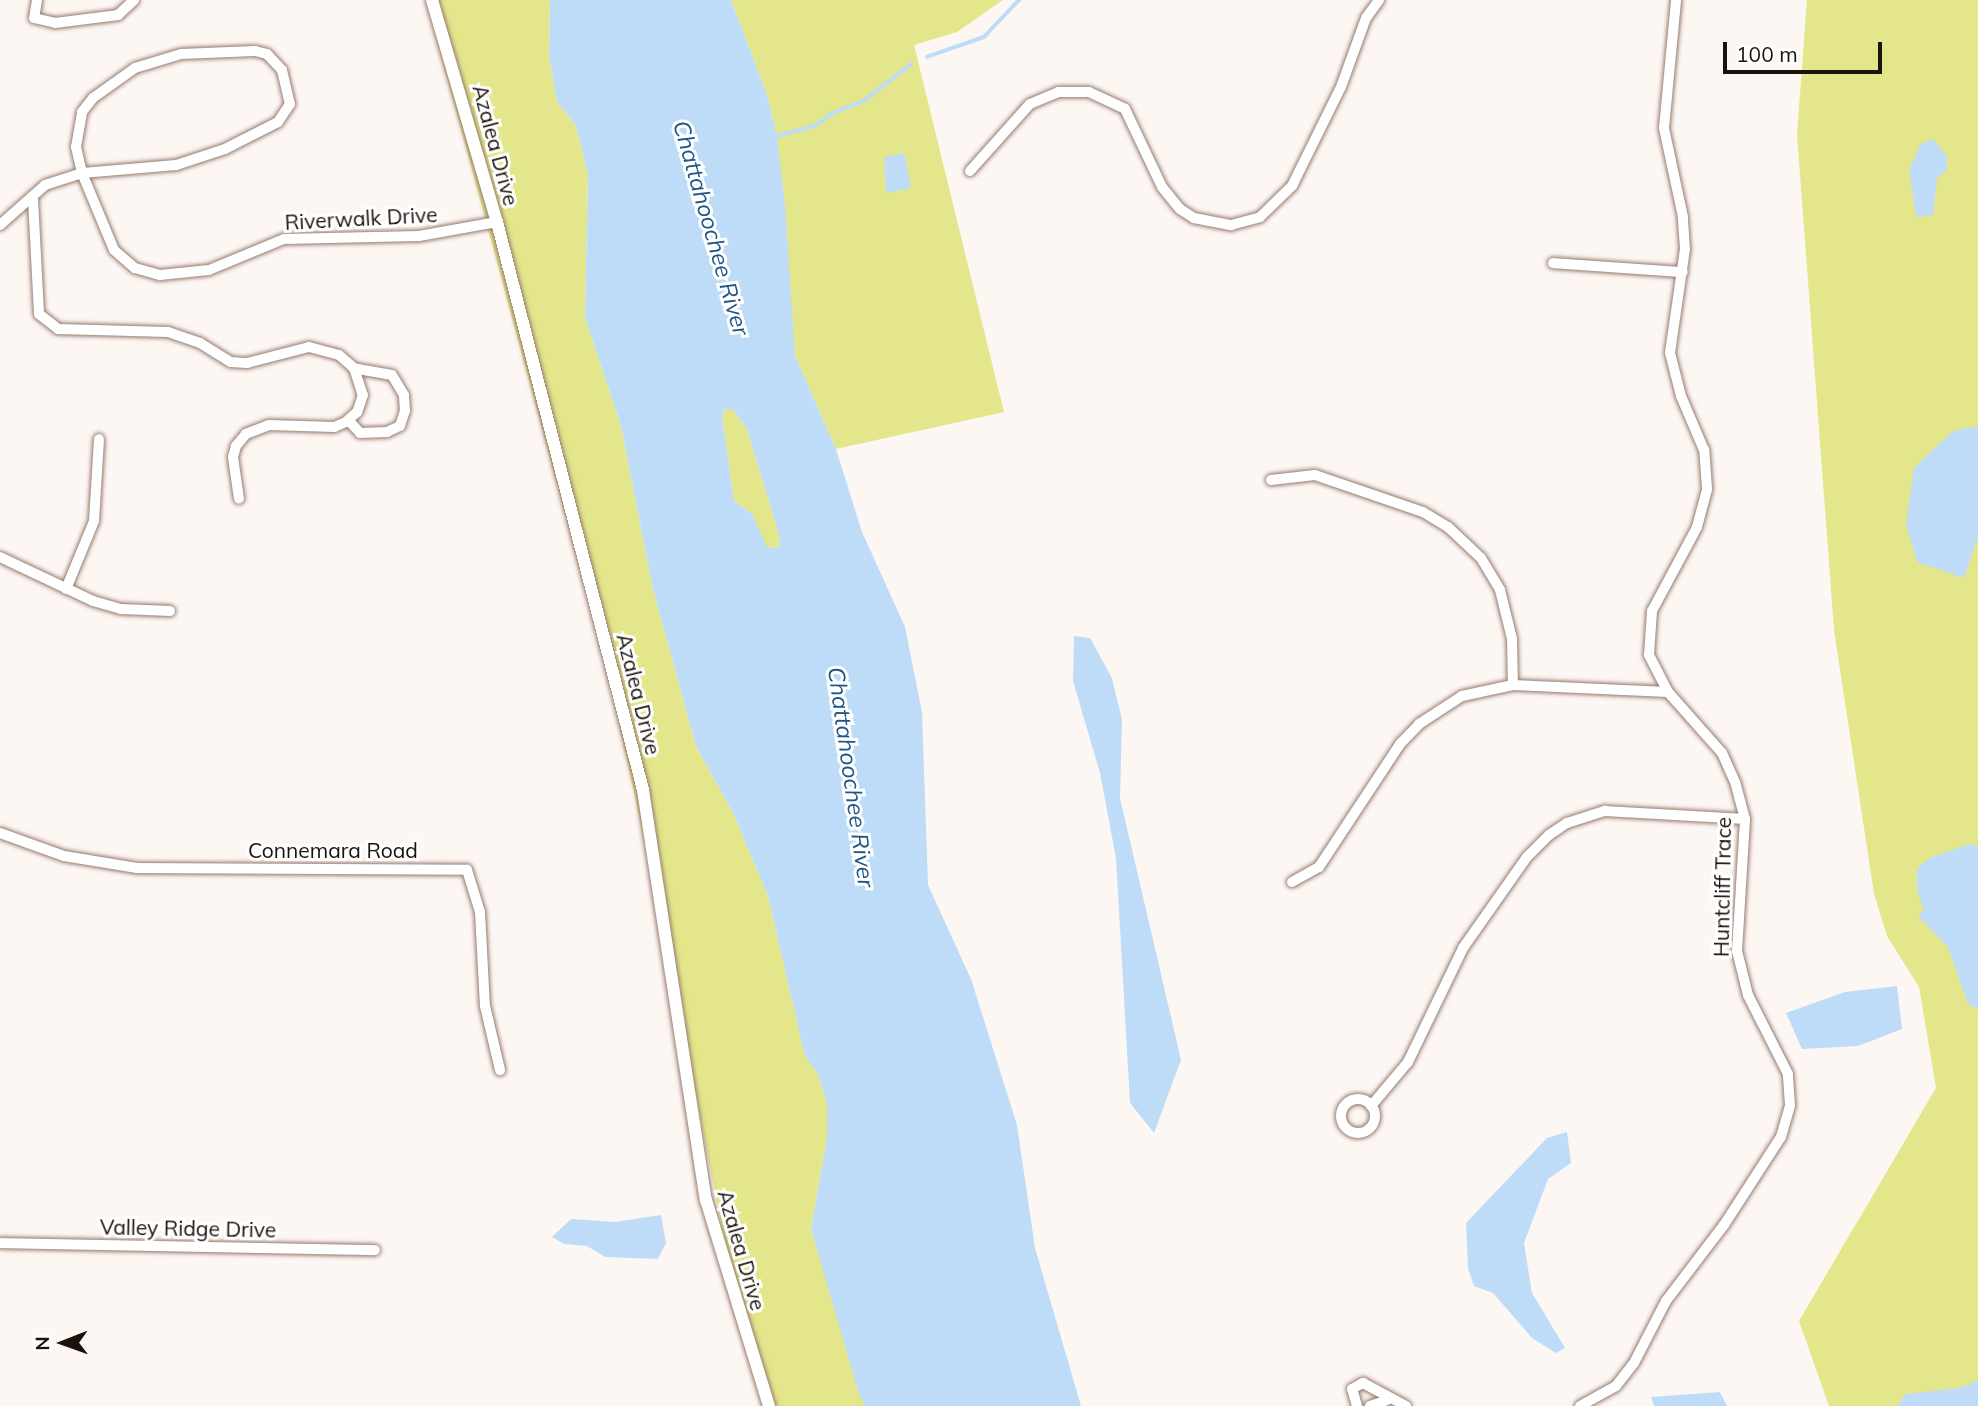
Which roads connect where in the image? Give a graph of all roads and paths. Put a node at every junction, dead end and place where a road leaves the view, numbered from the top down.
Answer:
1 (37, 0) edge
2 (134, 0) edge
3 (432, 0) edge
4 (1379, 0) edge
5 (1676, 0) edge
6 (970, 171) dead end
7 (82, 173) junction
8 (33, 199) junction
9 (497, 222) junction
10 (0, 225) edge
11 (1553, 264) dead end
12 (1683, 272) junction
13 (354, 368) junction
14 (349, 421) junction
15 (99, 439) dead end
16 (1271, 480) dead end
17 (239, 499) dead end
18 (0, 557) edge
19 (66, 589) junction
20 (170, 611) dead end
21 (1513, 685) junction
22 (1668, 692) junction
23 (1745, 819) junction
24 (0, 833) edge
25 (1292, 882) dead end
26 (500, 1070) dead end
27 (1371, 1106) dead end
28 (0, 1243) edge
29 (375, 1250) dead end
30 (1387, 1400) junction
31 (769, 1406) edge
32 (1357, 1406) edge
33 (1370, 1406) edge
34 (1406, 1406) edge
35 (1580, 1406) edge

1 - 2 street
3 - 9 street, Azalea Drive
4 - 6 street
5 - 12 street, Huntcliff Trace
7 - 7 street
7 - 8 street
7 - 9 street, Riverwalk Drive
8 - 10 street
8 - 13 street
9 - 31 street, Azalea Drive
11 - 12 street
12 - 22 street, Huntcliff Trace
13 - 14 street
13 - 14 street
14 - 17 street
15 - 19 street
16 - 21 street
18 - 19 street
19 - 20 street
21 - 22 street
21 - 25 street
22 - 23 street, Huntcliff Trace
23 - 27 street
23 - 35 street, Huntcliff Trace
24 - 26 street, Connemara Road
28 - 29 street, Valley Ridge Drive
30 - 32 street
30 - 33 street
30 - 34 street

